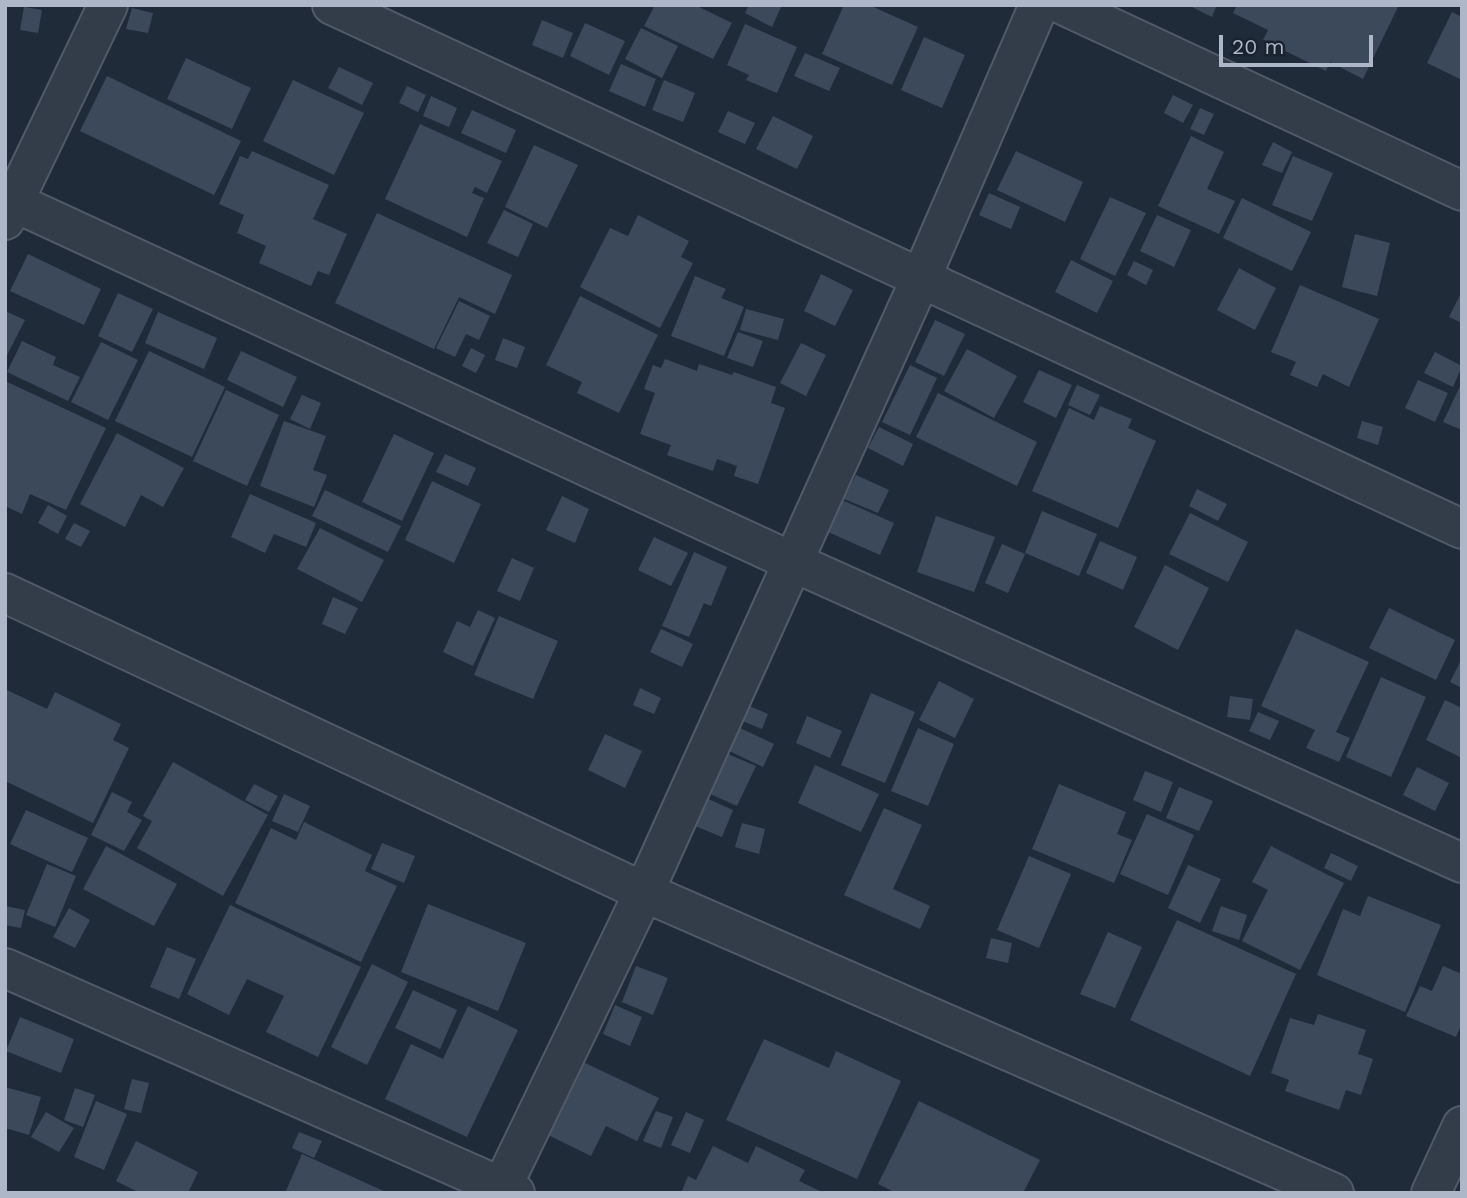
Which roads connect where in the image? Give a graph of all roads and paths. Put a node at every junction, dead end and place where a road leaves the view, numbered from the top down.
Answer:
1 (108, 5) edge
2 (332, 5) edge
3 (1039, 5) edge
4 (1063, 5) edge
5 (1462, 191) edge
6 (8, 206) edge
7 (921, 278) junction
8 (1462, 529) edge
9 (793, 562) junction
10 (5, 593) edge
11 (1462, 863) edge
12 (644, 891) junction
13 (5, 968) edge
14 (1462, 1126) edge
15 (505, 1191) edge
16 (1334, 1193) edge
17 (1431, 1193) edge

1 - 6 street
2 - 7 street
3 - 7 street
4 - 5 street
6 - 9 street
7 - 8 street
7 - 9 street
9 - 11 street
9 - 12 street
10 - 12 street
12 - 15 street
12 - 16 street
13 - 15 street
14 - 17 street

